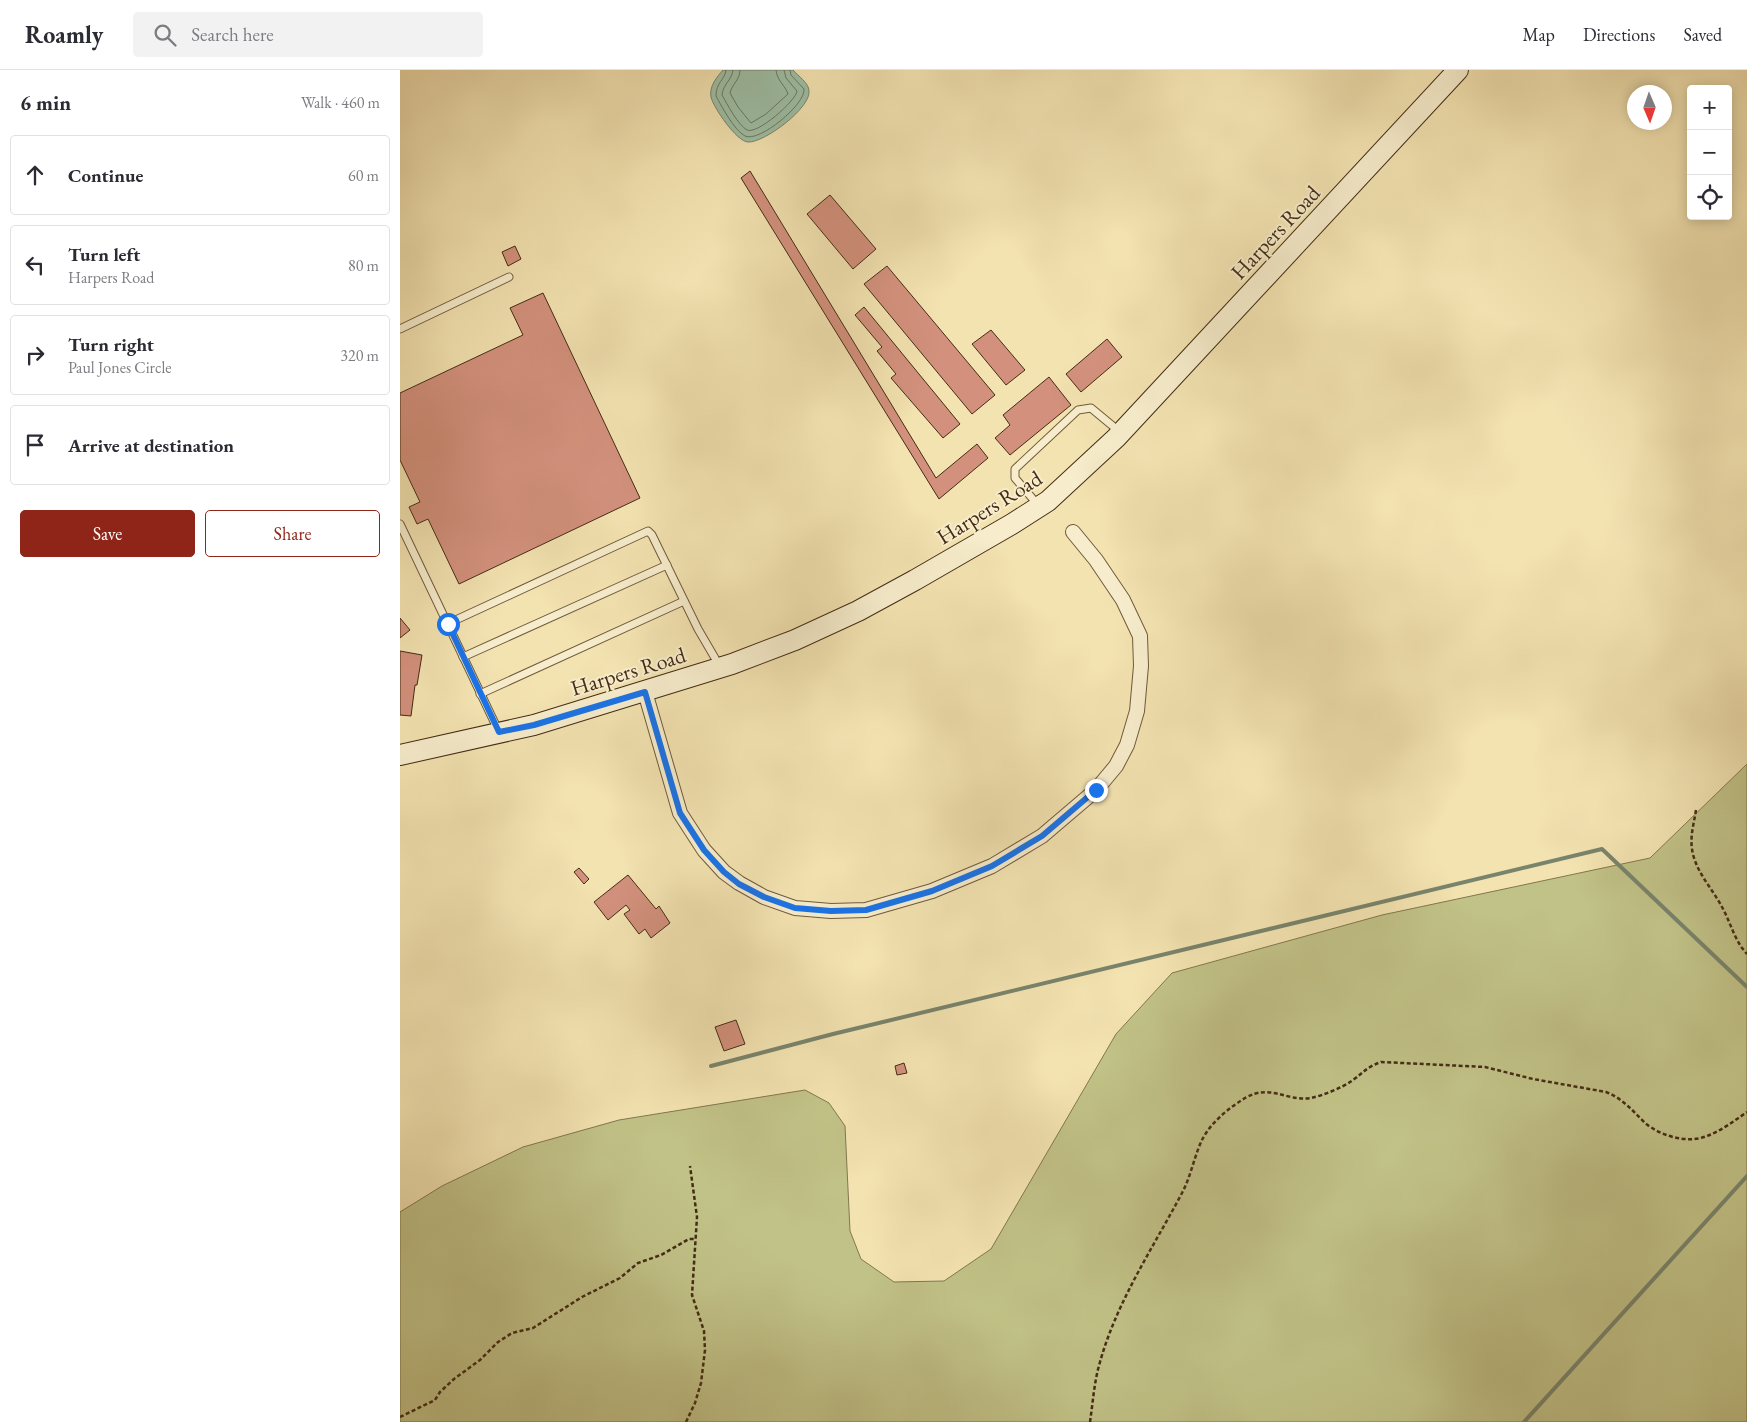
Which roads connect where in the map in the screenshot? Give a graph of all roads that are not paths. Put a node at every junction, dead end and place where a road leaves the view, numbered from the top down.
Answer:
1 (1458, 70) edge
2 (509, 277) dead end
3 (400, 329) edge
4 (1120, 433) junction
5 (1039, 506) junction
6 (400, 524) edge
7 (1073, 532) dead end
8 (667, 565) junction
9 (684, 601) junction
10 (448, 624) junction
11 (463, 657) junction
12 (720, 668) junction
13 (645, 692) junction
14 (480, 694) junction
15 (499, 732) junction
16 (400, 755) edge

1 - 4 street, Harpers Road
2 - 3 lane
4 - 5 street, Harpers Road
4 - 5 lane
5 - 12 street, Harpers Road
6 - 10 lane
7 - 13 street
8 - 9 lane
8 - 10 lane
8 - 11 lane
9 - 12 lane
9 - 14 lane
10 - 11 lane
11 - 14 lane
12 - 13 street, Harpers Road
13 - 15 street, Harpers Road
14 - 15 lane
15 - 16 street, Harpers Road

